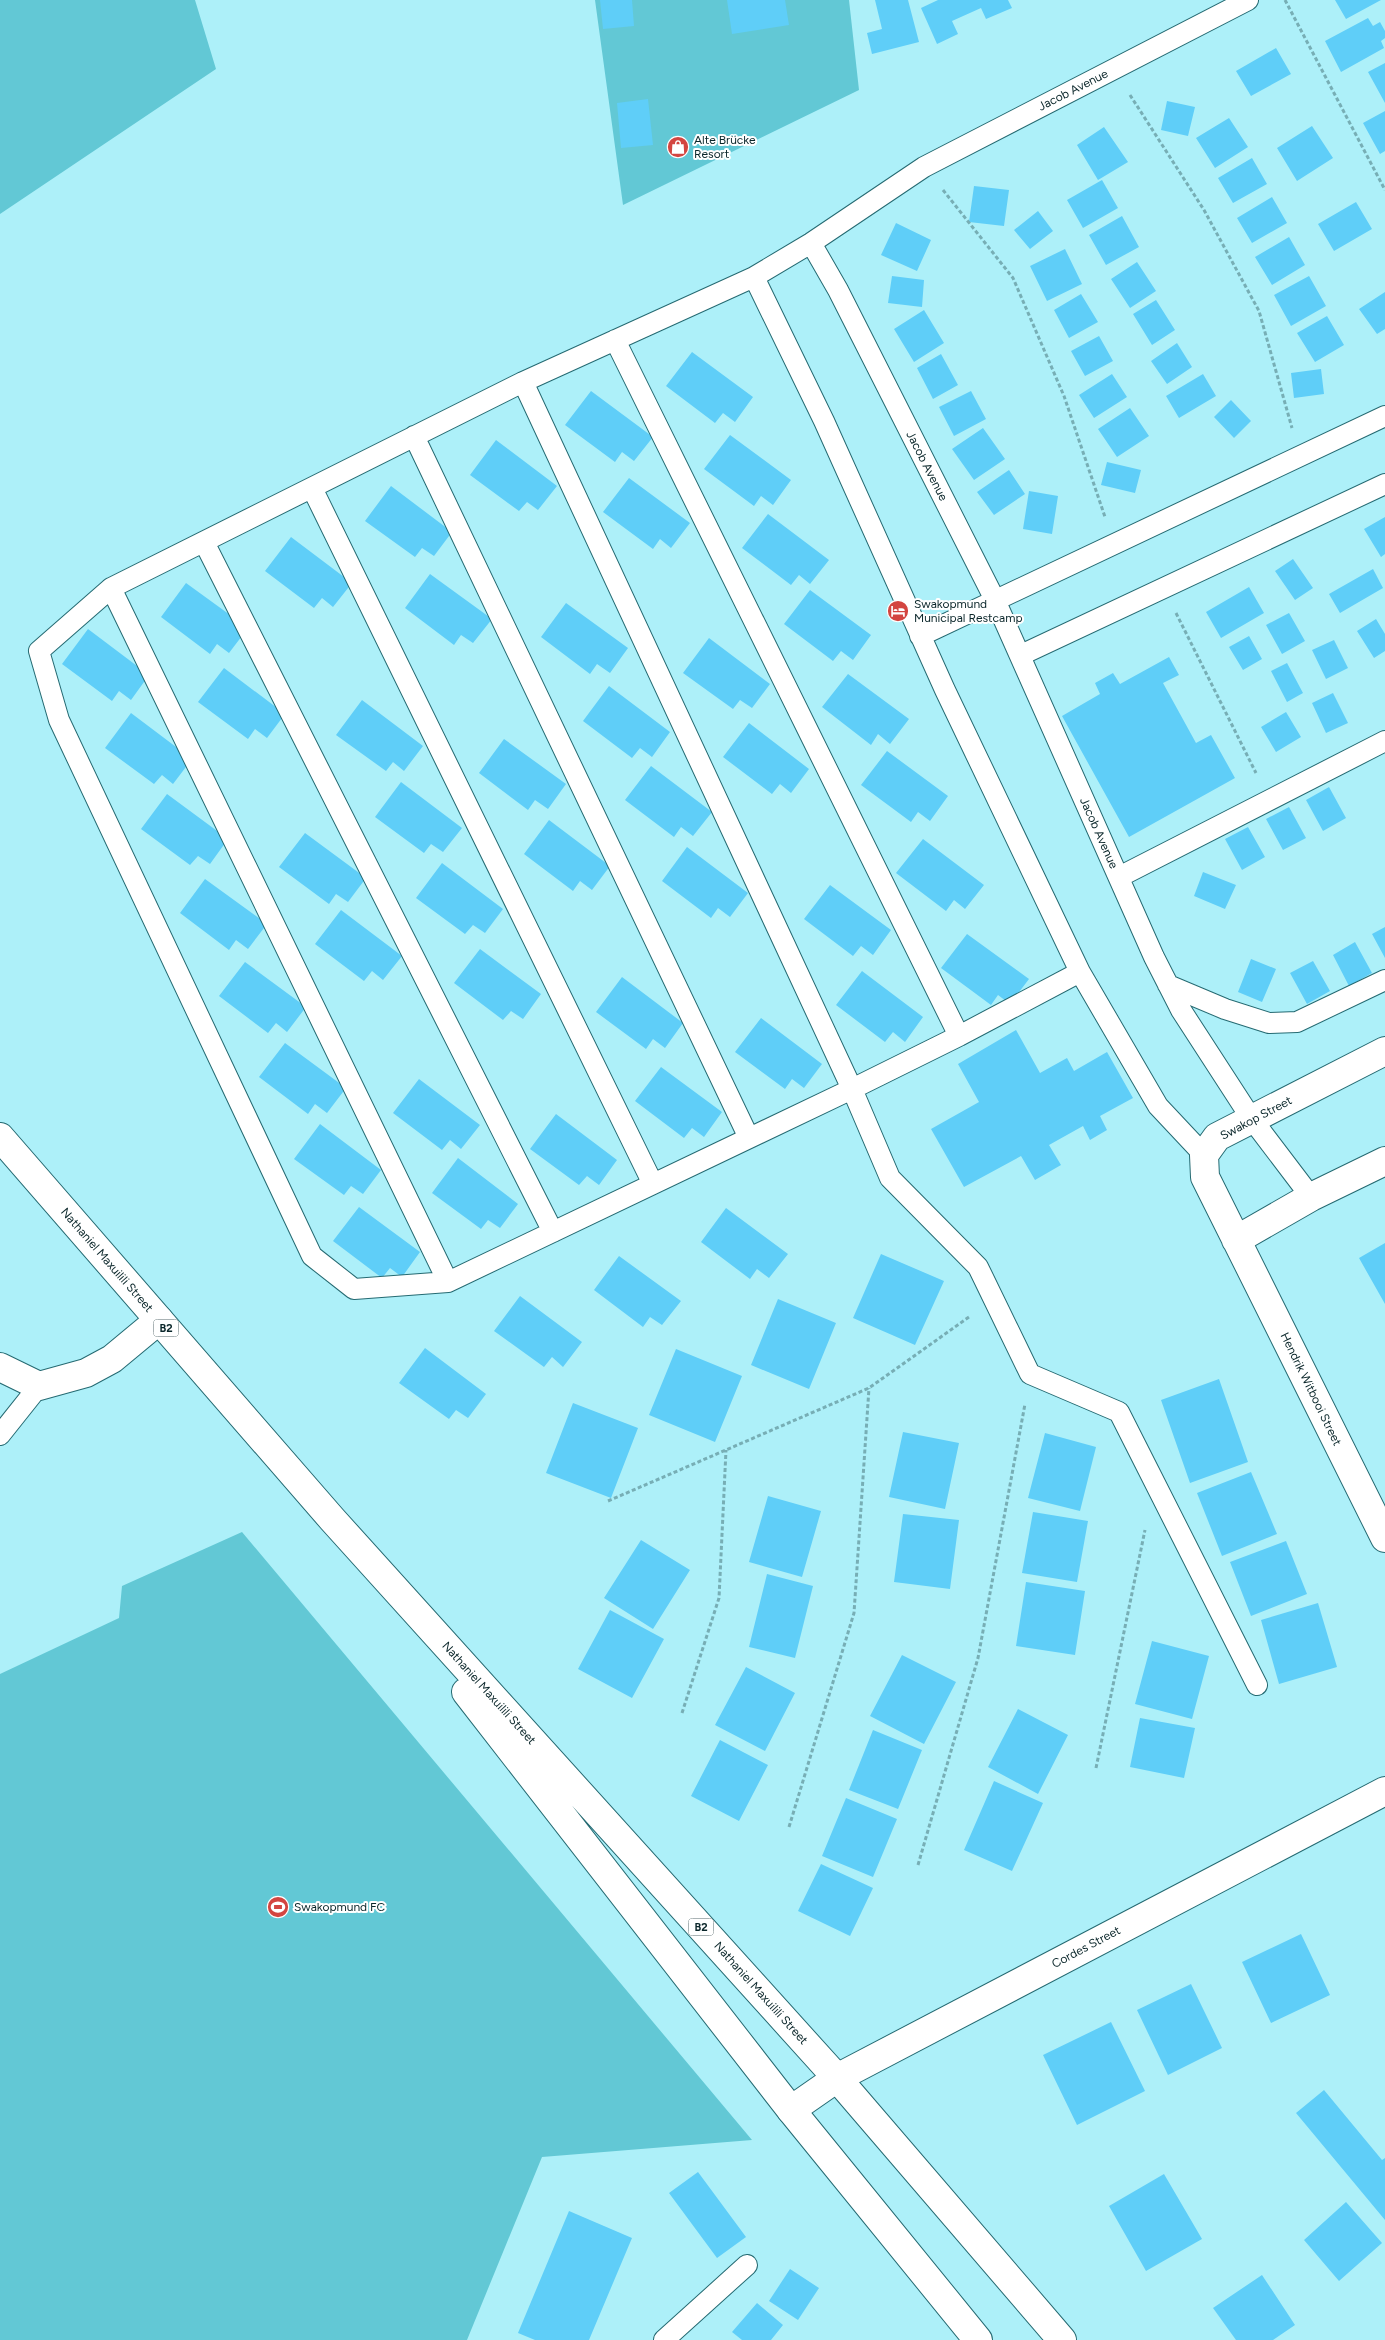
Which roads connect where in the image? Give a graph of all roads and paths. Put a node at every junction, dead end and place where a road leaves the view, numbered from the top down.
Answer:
1 (1248, 0) edge
2 (1285, 0) edge
3 (1113, 69) junction
4 (924, 167) junction
5 (1385, 190) edge
6 (811, 243) junction
7 (754, 277) junction
8 (616, 340) junction
9 (522, 382) junction
10 (1385, 416) edge
11 (414, 436) junction
12 (1300, 456) junction
13 (1385, 484) edge
14 (312, 488) junction
15 (204, 542) junction
16 (1114, 544) junction
17 (112, 588) junction
18 (1163, 588) junction
19 (995, 600) junction
20 (920, 636) junction
21 (1021, 655) junction
22 (1385, 740) edge
23 (1270, 800) junction
24 (1119, 877) junction
25 (1080, 972) junction
26 (1385, 980) edge
27 (1168, 985) junction
28 (958, 1036) junction
29 (1385, 1051) edge
30 (852, 1089) junction
31 (1251, 1118) junction
32 (0, 1137) edge
33 (749, 1138) junction
34 (1204, 1155) junction
35 (1385, 1162) edge
36 (653, 1184) junction
37 (1311, 1197) junction
38 (553, 1232) junction
39 (1236, 1240) junction
40 (448, 1282) junction
41 (994, 1300) junction
42 (159, 1320) junction
43 (0, 1367) edge
44 (1030, 1374) junction
45 (39, 1386) junction
46 (869, 1388) junction
47 (0, 1435) edge
48 (726, 1450) junction
49 (1155, 1483) junction
50 (608, 1502) dead end
51 (332, 1519) junction
52 (1385, 1538) edge
53 (1258, 1685) dead end
54 (682, 1713) dead end
55 (1096, 1768) dead end
56 (1385, 1791) edge
57 (789, 1827) dead end
58 (918, 1865) dead end
59 (837, 2078) junction
60 (791, 2110) junction
61 (747, 2265) dead end
62 (664, 2340) edge
63 (978, 2340) edge
64 (1062, 2340) edge

1 - 3 lane, Jacob Avenue
2 - 5 path
3 - 4 lane, Jacob Avenue
3 - 12 path
4 - 6 lane, Jacob Avenue
4 - 16 path
6 - 7 lane
6 - 19 lane, Jacob Avenue
7 - 8 lane
7 - 20 lane
8 - 9 lane
8 - 28 lane
9 - 11 lane
9 - 30 lane
10 - 12 lane
11 - 14 lane
11 - 33 lane
12 - 16 lane
13 - 18 lane
14 - 15 lane
14 - 36 lane
15 - 17 lane
15 - 38 lane
16 - 19 lane
17 - 40 lane
17 - 40 lane
18 - 21 lane
18 - 23 path
19 - 20 lane
19 - 21 lane, Jacob Avenue
20 - 25 lane
21 - 24 lane, Jacob Avenue
22 - 23 lane, Jacob Avenue
23 - 24 lane, Jacob Avenue
24 - 27 lane
25 - 28 lane
25 - 34 lane
26 - 27 lane
27 - 31 lane
28 - 30 lane
29 - 31 main road, Swakop Street
30 - 33 lane
30 - 41 lane
31 - 34 main road, Swakop Street
31 - 37 lane
32 - 42 main road, Nathaniel Maxuilili Street / B2
33 - 36 lane
34 - 39 main road
35 - 37 main road
36 - 38 lane
37 - 39 main road
38 - 40 lane
39 - 52 main road, Hendrik Witbooi Street
41 - 44 lane
41 - 46 path
42 - 45 main road
42 - 51 main road, Nathaniel Maxuilili Street / B2
43 - 45 main road
44 - 49 lane
44 - 58 path
45 - 47 lane
46 - 48 path
46 - 57 path
48 - 50 path
48 - 54 path
49 - 53 lane
49 - 55 path
51 - 59 main road, Nathaniel Maxuilili Street / B2
51 - 60 main road, Nathaniel Maxuilili Street / B2
56 - 59 main road, Cordes Street
59 - 60 main road, Cordes Street
59 - 64 main road, Nathaniel Maxuilili Street / B2
60 - 63 main road, Nathaniel Maxuilili Street / B2
61 - 62 lane

